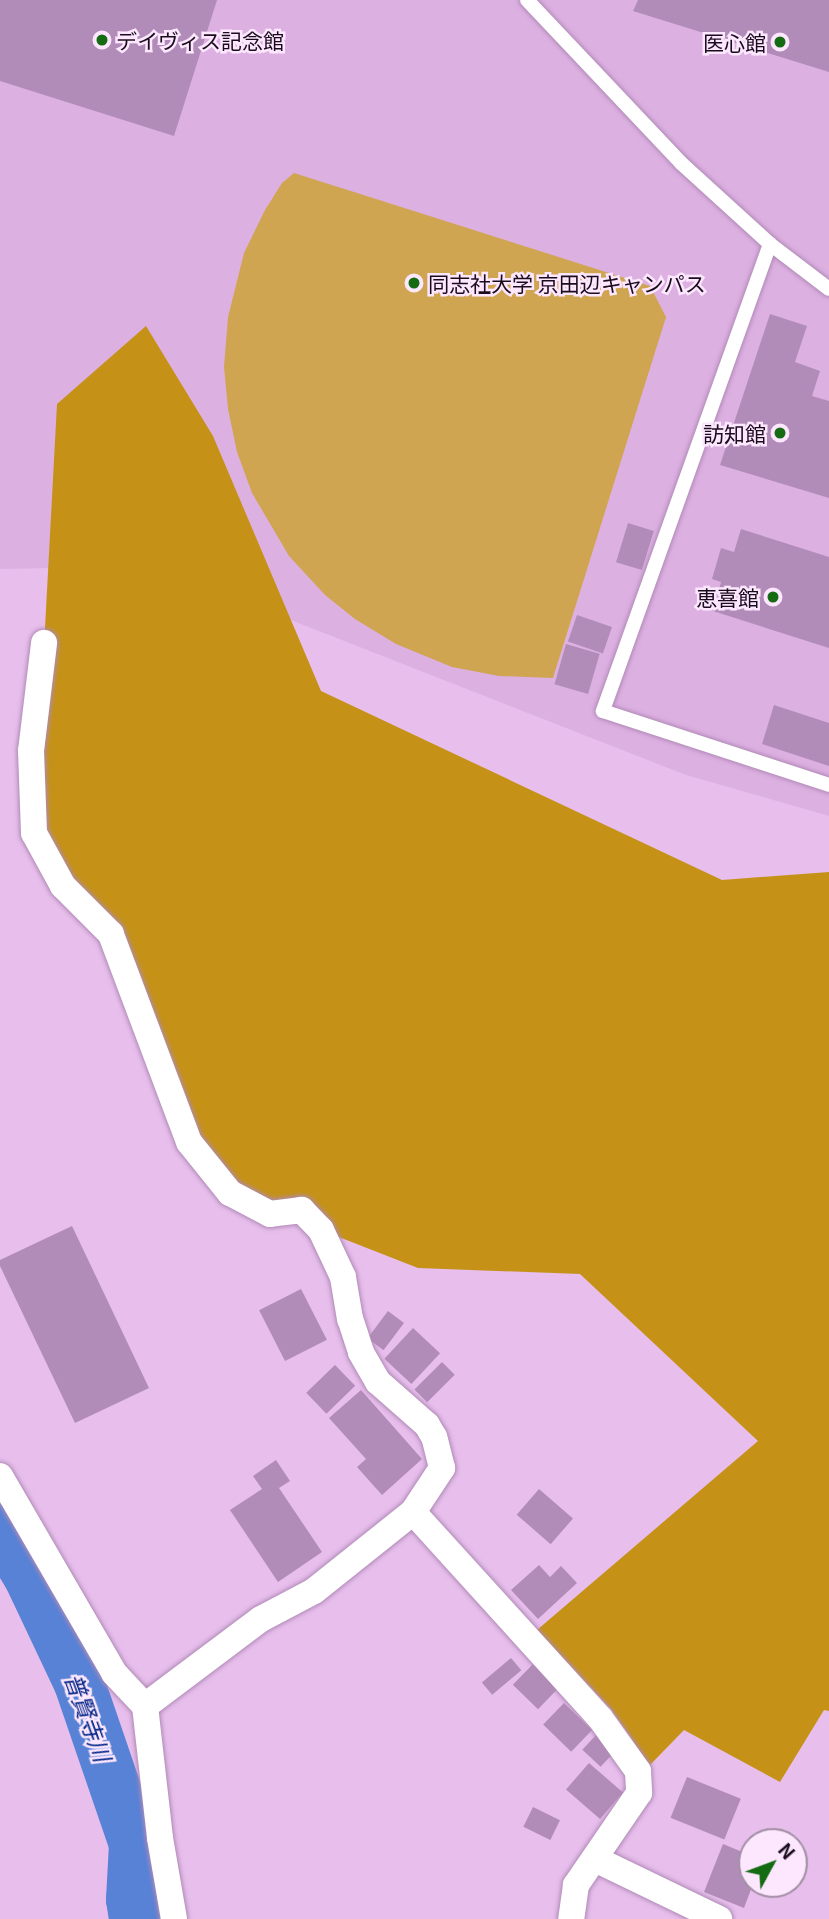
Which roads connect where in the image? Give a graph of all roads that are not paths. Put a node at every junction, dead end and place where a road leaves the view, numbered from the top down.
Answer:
1 (527, 0) edge
2 (770, 244) junction
3 (829, 289) edge
4 (44, 643) dead end
5 (829, 785) edge
6 (0, 1476) edge
7 (413, 1512) junction
8 (145, 1706) junction
9 (595, 1859) junction
10 (174, 1919) edge
11 (571, 1919) edge
12 (719, 1919) edge

1 - 2 lane
2 - 3 lane
2 - 5 lane
4 - 7 street
6 - 8 street
7 - 8 street
7 - 9 street
8 - 10 street
9 - 11 street
9 - 12 street

